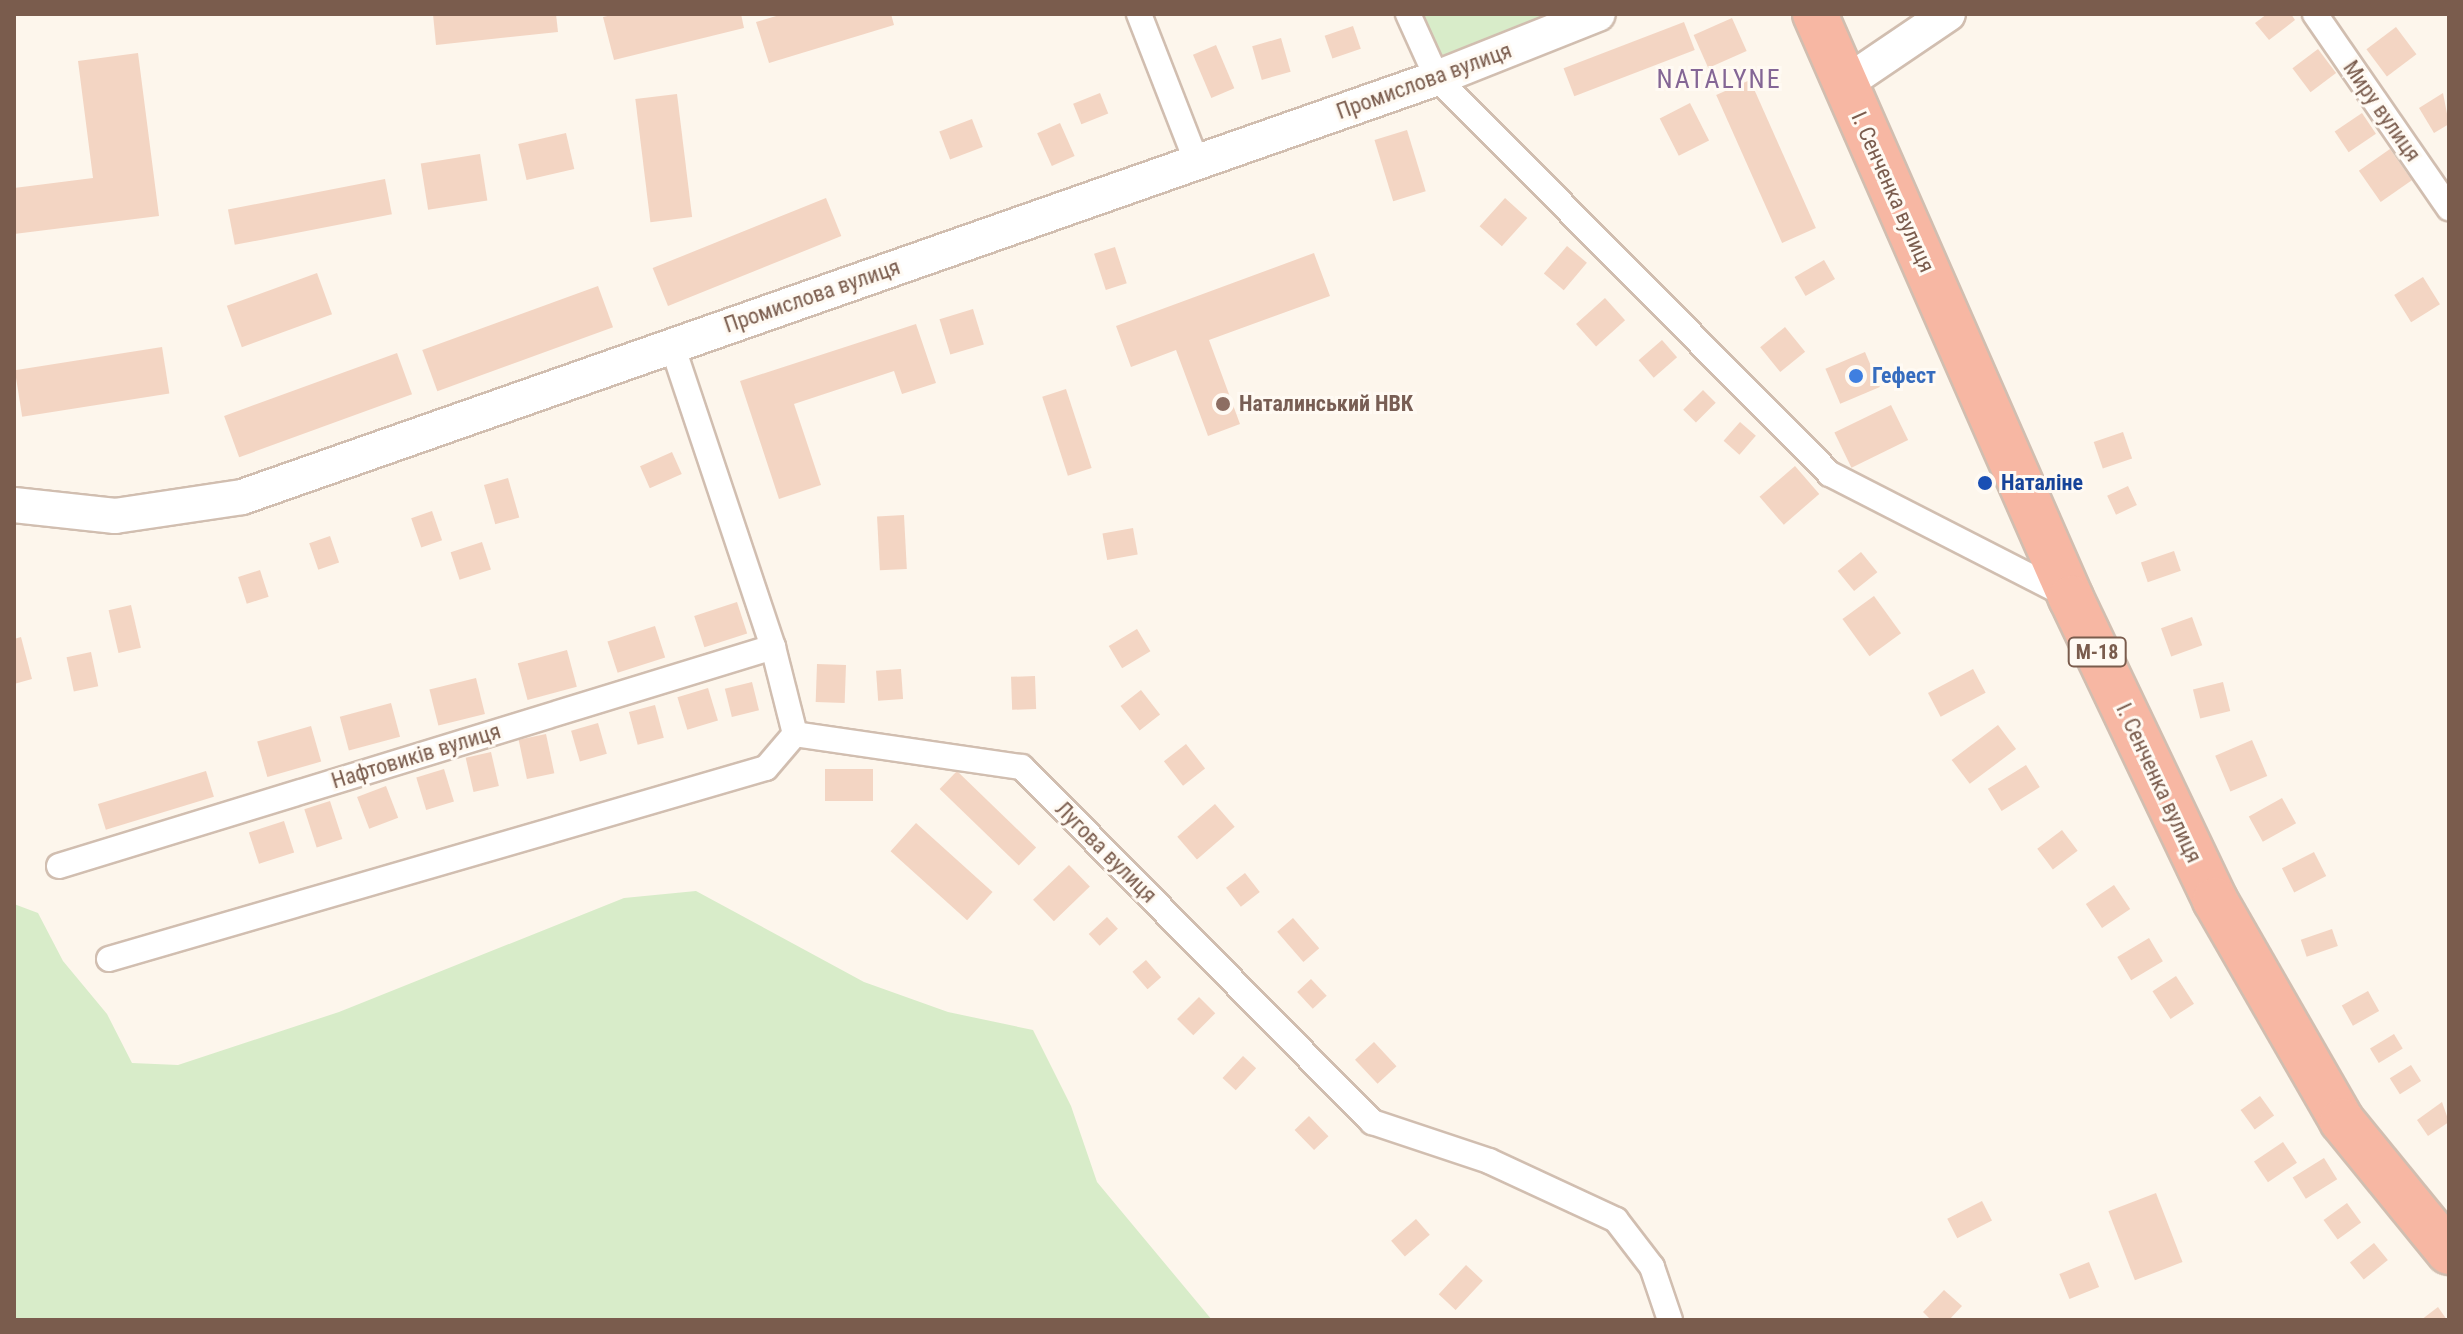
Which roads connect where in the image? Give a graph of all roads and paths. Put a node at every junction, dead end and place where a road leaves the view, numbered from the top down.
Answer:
1 (1139, 14) edge
2 (1408, 14) edge
3 (1598, 14) edge
4 (1815, 14) edge
5 (1948, 14) edge
6 (2315, 14) edge
7 (1437, 78) junction
8 (1846, 83) junction
9 (1197, 163) junction
10 (2449, 208) edge
11 (672, 345) junction
12 (14, 505) edge
13 (2071, 598) junction
14 (773, 647) junction
15 (795, 734) junction
16 (59, 866) dead end
17 (109, 959) dead end
18 (2449, 1252) edge
19 (1670, 1320) edge

1 - 9 street
2 - 7 street
3 - 7 street, Промислова вулиця
4 - 8 highway, І. Сенченка вулиця / М-18
5 - 8 street
6 - 10 street, Миру вулиця
7 - 9 street, Промислова вулиця
7 - 13 street
8 - 13 highway, І. Сенченка вулиця / М-18
9 - 11 street, Промислова вулиця
11 - 12 street, Промислова вулиця
11 - 14 street
13 - 18 highway, І. Сенченка вулиця / М-18
14 - 15 street
14 - 16 street, Нафтовиків вулиця
15 - 17 street
15 - 19 street, Лугова вулиця

